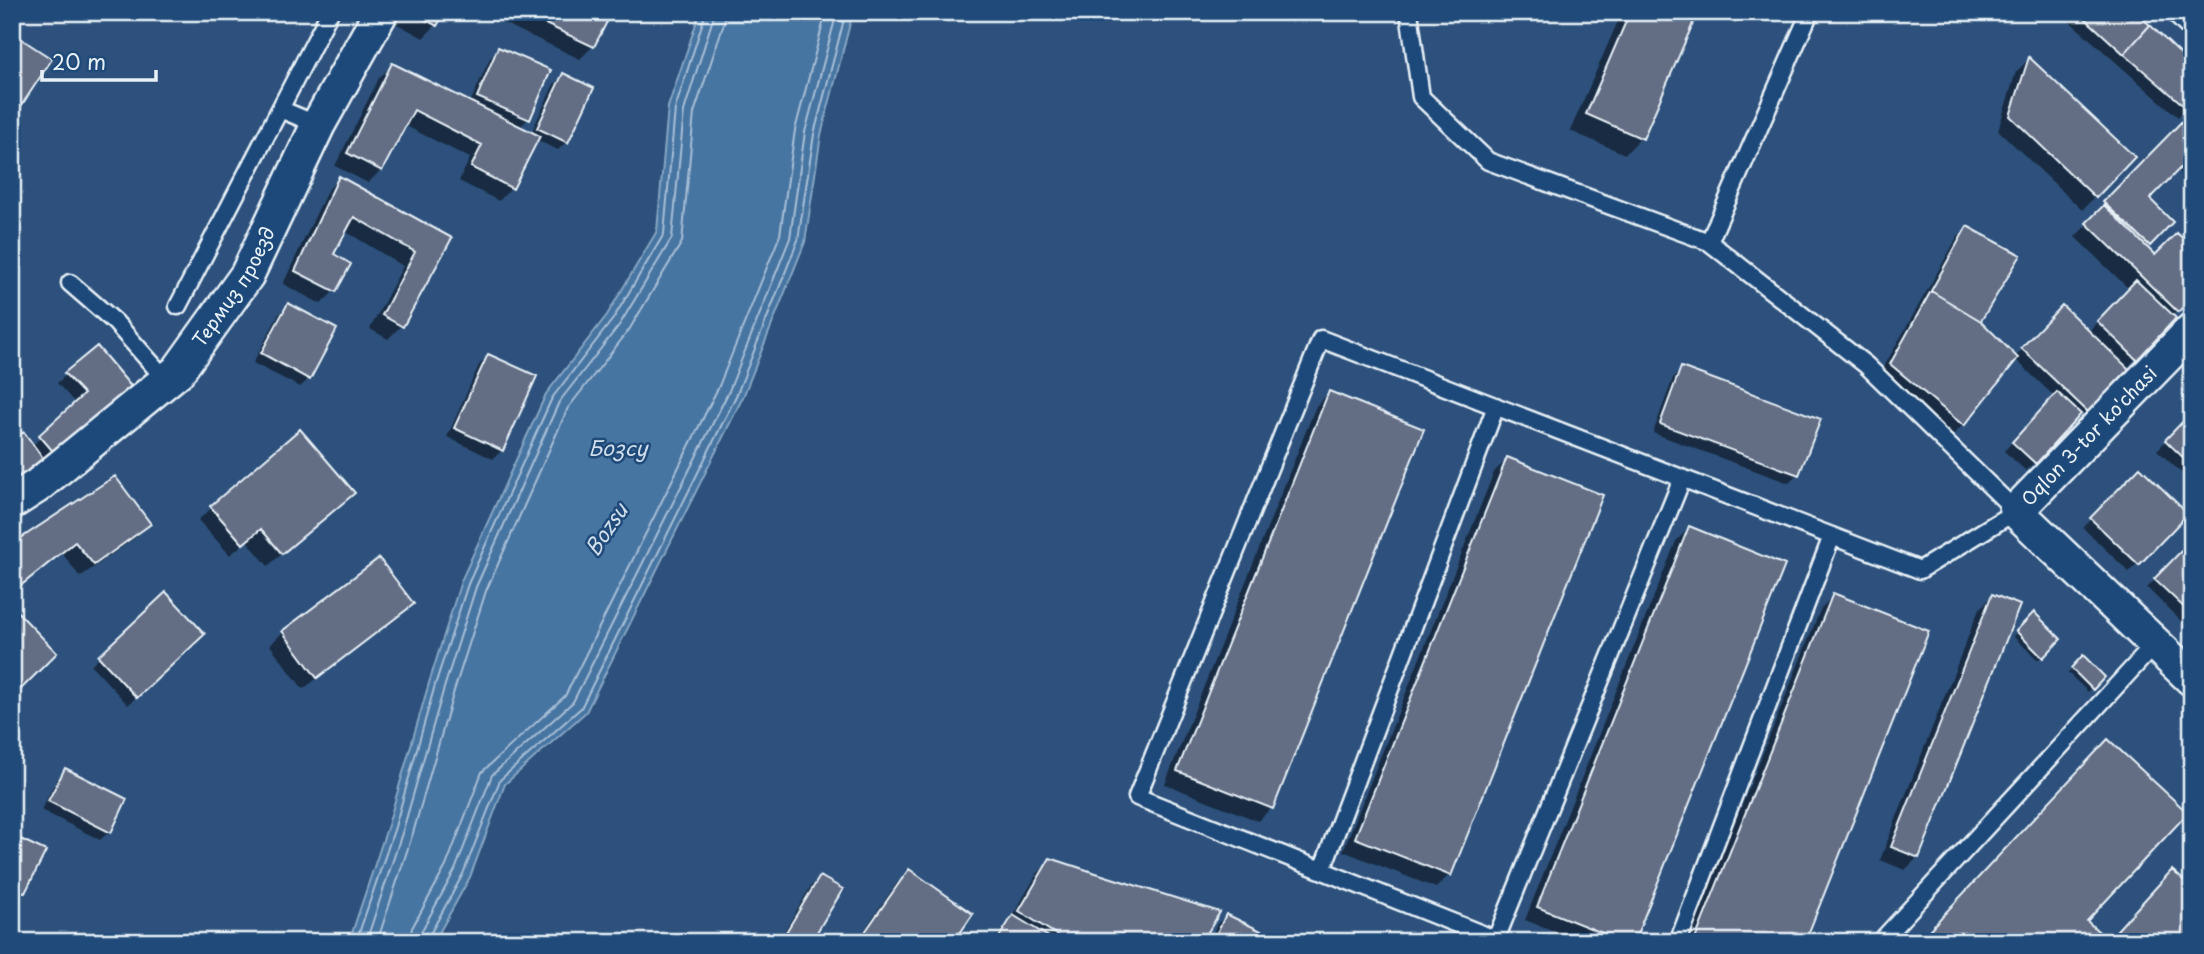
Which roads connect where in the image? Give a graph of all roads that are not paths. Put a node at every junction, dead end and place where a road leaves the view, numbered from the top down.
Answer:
1 (330, 12) edge
2 (381, 12) edge
3 (1409, 12) edge
4 (1810, 12) edge
5 (2185, 12) edge
6 (2192, 19) edge
7 (280, 109) junction
8 (318, 125) junction
9 (1709, 242) junction
10 (70, 283) dead end
11 (178, 306) dead end
12 (2192, 330) edge
13 (167, 381) junction
14 (1496, 406) junction
15 (1682, 479) junction
16 (12, 502) edge
17 (2016, 511) junction
18 (1832, 536) junction
19 (2155, 644) junction
20 (2192, 679) edge
21 (1322, 870) junction
22 (1499, 941) edge
23 (1678, 942) edge
24 (1880, 942) edge

1 - 7 lane
2 - 8 street, Термиз проезд
3 - 9 lane
4 - 9 lane
5 - 6 street
7 - 8 lane
7 - 11 lane
8 - 13 street, Термиз проезд
9 - 17 lane
10 - 13 lane
12 - 17 street, Oqlon 3-tor ko'chasi
13 - 16 street, Термиз проезд
14 - 15 lane
14 - 21 lane
14 - 21 lane
15 - 18 lane
15 - 22 lane
17 - 18 lane
17 - 19 street
18 - 23 lane
19 - 20 street
19 - 24 lane
21 - 22 lane

